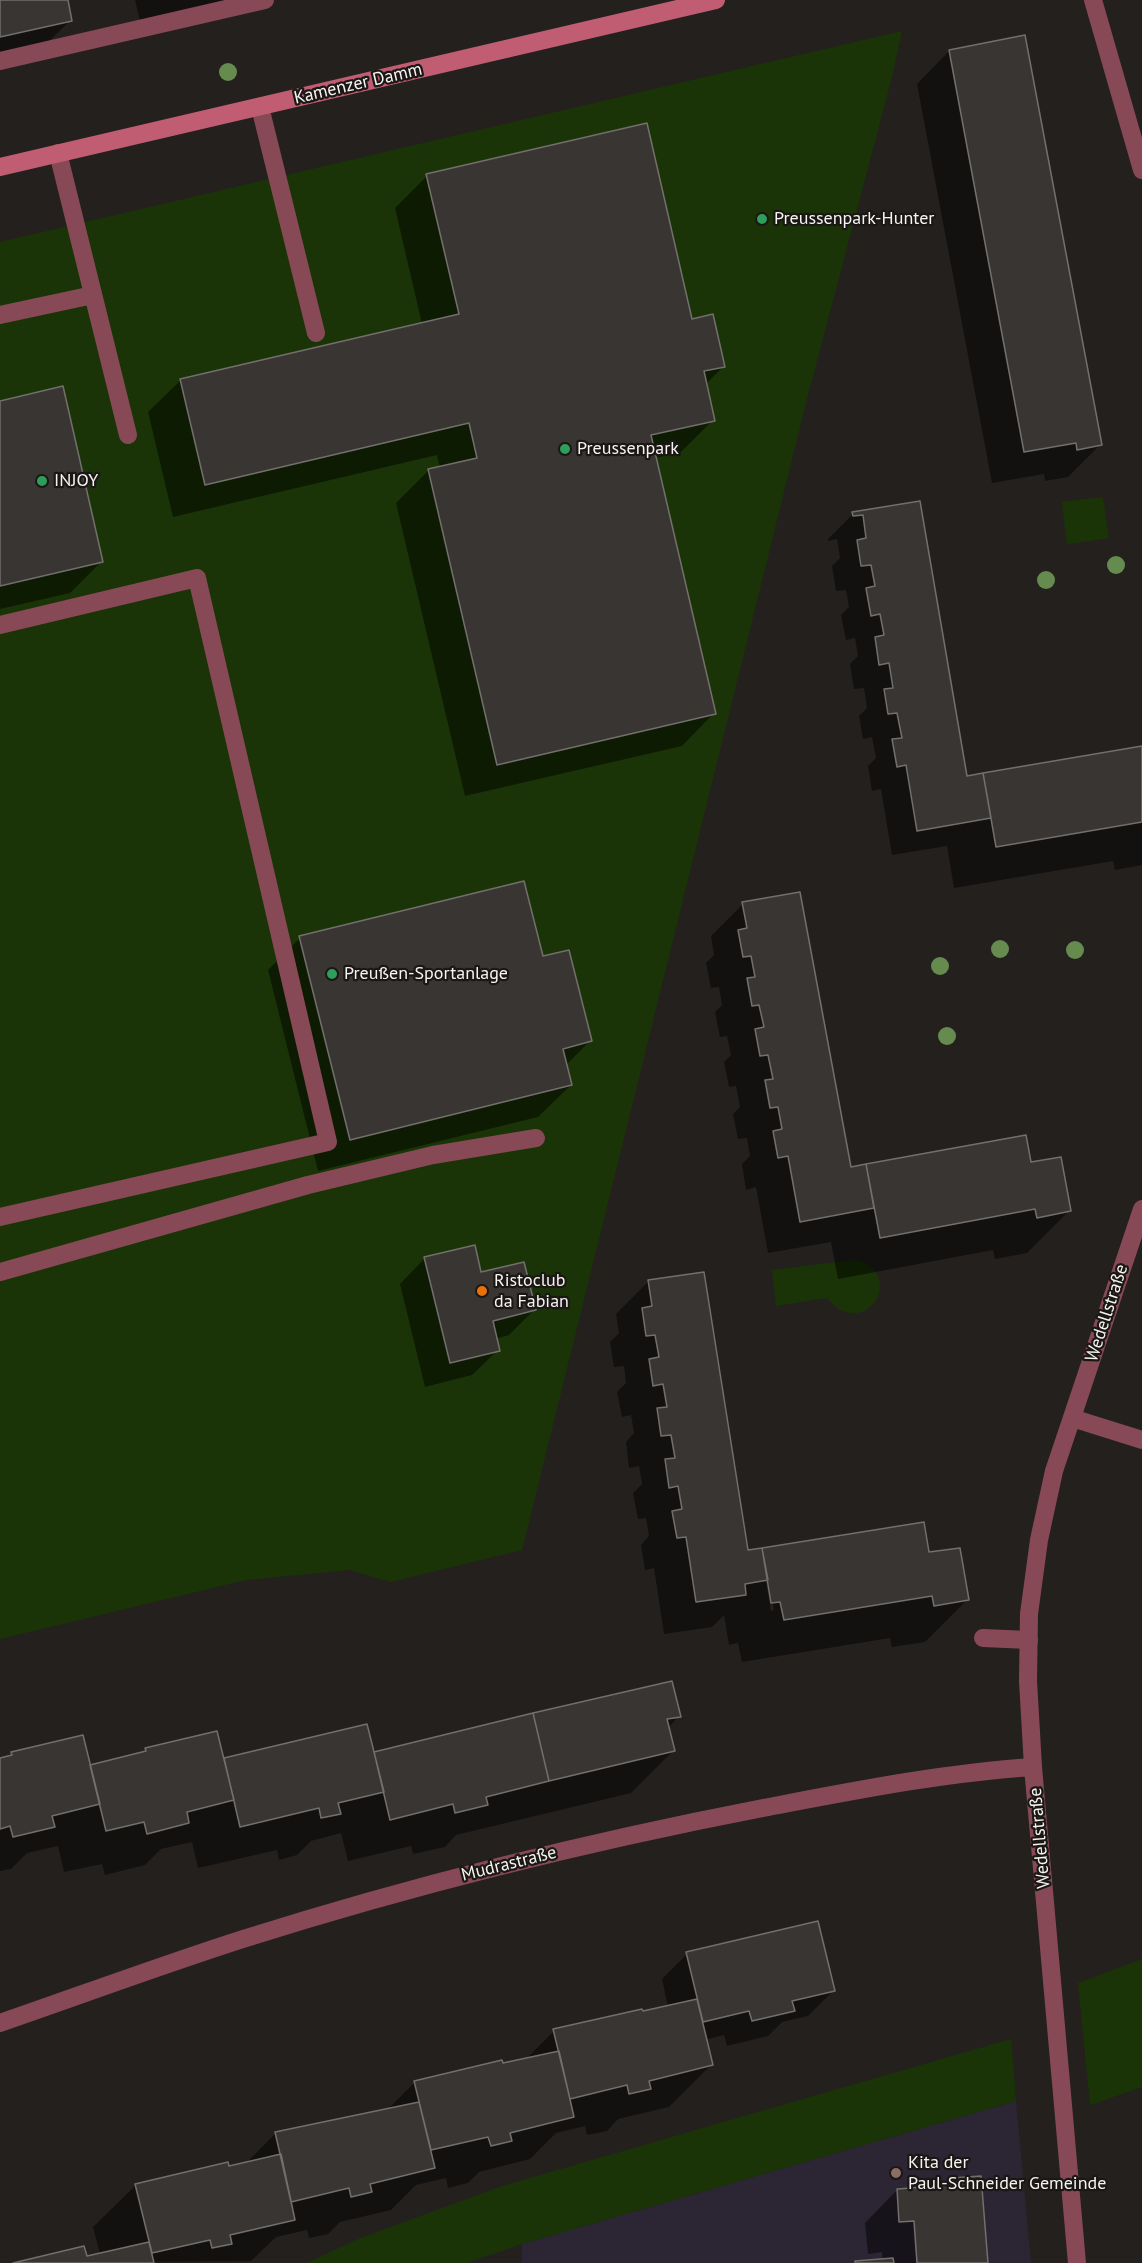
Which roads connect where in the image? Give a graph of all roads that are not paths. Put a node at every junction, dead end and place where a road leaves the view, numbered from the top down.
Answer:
1 (265, 0) edge
2 (716, 0) edge
3 (1093, 0) edge
4 (0, 62) edge
5 (260, 107) junction
6 (58, 153) junction
7 (0, 167) edge
8 (1142, 170) edge
9 (93, 295) junction
10 (0, 315) edge
11 (316, 333) dead end
12 (128, 435) dead end
13 (0, 625) edge
14 (536, 1138) dead end
15 (1142, 1209) edge
16 (0, 1217) edge
17 (0, 1272) edge
18 (1072, 1418) junction
19 (1142, 1440) edge
20 (983, 1638) dead end
21 (1029, 1641) junction
22 (1033, 1767) junction
23 (0, 2023) edge
24 (1077, 2263) edge

1 - 4 street
2 - 5 main road, Kamenzer Damm
3 - 8 street
5 - 6 main road, Kamenzer Damm
5 - 11 street
6 - 7 main road, Kamenzer Damm
6 - 9 street
9 - 10 street
9 - 12 street
13 - 16 street
14 - 17 street
15 - 18 street, Wedellstraße
18 - 19 street
18 - 21 street, Wedellstraße
20 - 21 street
21 - 22 street, Wedellstraße
22 - 23 street, Mudrastraße
22 - 24 street, Wedellstraße

